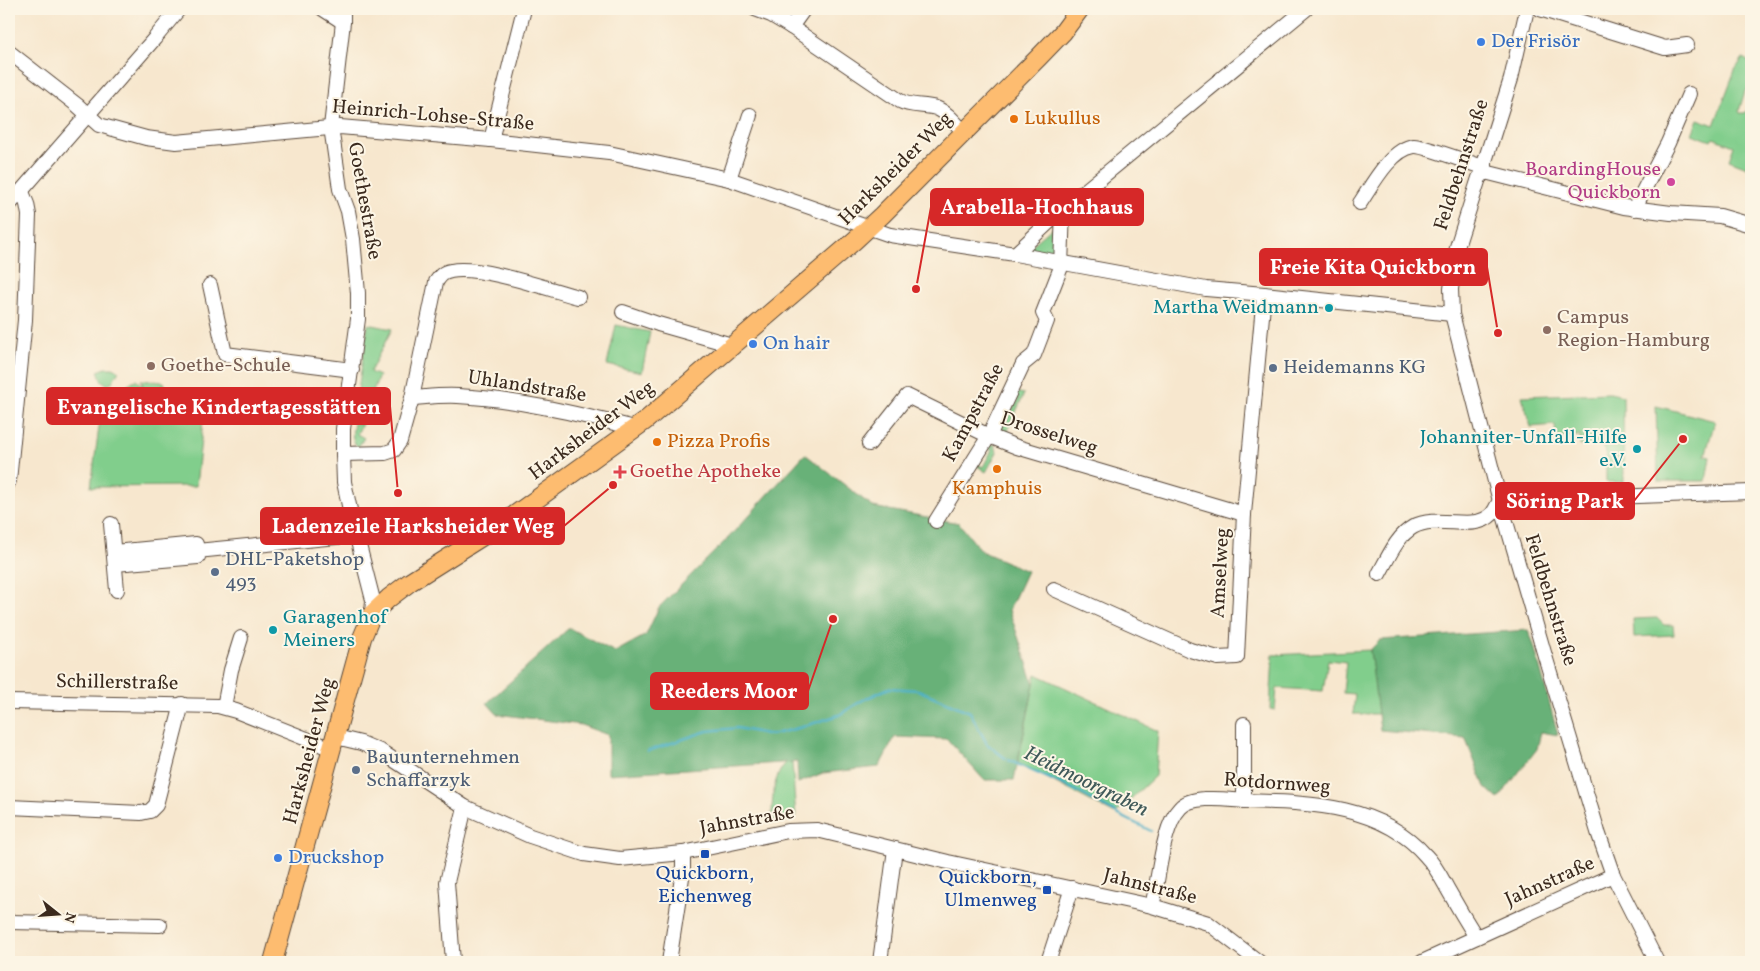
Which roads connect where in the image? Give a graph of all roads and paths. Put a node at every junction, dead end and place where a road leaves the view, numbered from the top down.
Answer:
1 (179, 9) edge
2 (323, 9) edge
3 (524, 9) edge
4 (755, 9) edge
5 (804, 9) edge
6 (1080, 9) edge
7 (1306, 9) edge
8 (1527, 9) edge
9 (1540, 9) edge
10 (343, 16) edge
11 (791, 27) junction
12 (1688, 45) dead end
13 (9, 52) edge
14 (1689, 94) dead end
15 (87, 115) junction
16 (750, 115) dead end
17 (331, 127) junction
18 (964, 132) junction
19 (491, 140) junction
20 (1485, 172) junction
21 (730, 178) junction
22 (14, 197) edge
23 (1360, 203) dead end
24 (1063, 209) junction
25 (1634, 209) junction
26 (1751, 225) edge
27 (868, 228) junction
28 (1015, 254) junction
29 (1060, 262) junction
30 (210, 285) dead end
31 (1264, 294) junction
32 (578, 298) dead end
33 (623, 312) dead end
34 (1452, 314) junction
35 (732, 345) junction
36 (352, 370) junction
37 (412, 398) junction
38 (13, 413) edge
39 (635, 428) junction
40 (989, 436) junction
41 (869, 444) dead end
42 (343, 454) junction
43 (9, 481) edge
44 (1751, 492) edge
45 (1500, 501) junction
46 (1244, 514) junction
47 (936, 522) dead end
48 (112, 524) dead end
49 (356, 535) junction
50 (114, 558) junction
51 (1379, 574) dead end
52 (1054, 589) dead end
53 (117, 590) dead end
54 (372, 614) junction
55 (241, 638) dead end
56 (9, 702) edge
57 (182, 704) junction
58 (224, 707) junction
59 (1244, 724) dead end
60 (334, 743) junction
61 (1244, 801) junction
62 (9, 807) edge
63 (465, 807) junction
64 (895, 849) junction
65 (683, 853) junction
66 (1613, 876) junction
67 (1072, 888) junction
68 (1152, 906) junction
69 (9, 922) edge
70 (160, 925) dead end
71 (1476, 937) junction
72 (273, 962) edge
73 (453, 962) edge
74 (670, 962) edge
75 (880, 962) edge
76 (1048, 962) edge
77 (1258, 962) edge
78 (1422, 962) edge
79 (1657, 962) edge

1 - 15 street
2 - 10 street
3 - 19 street
4 - 11 street
5 - 11 street
6 - 18 main road, Harksheider Weg
7 - 24 street
8 - 20 street, Feldbehnstraße
9 - 12 street
10 - 17 street, Goethestraße
11 - 18 street
13 - 15 street, Heinrich-Lohse-Straße
14 - 25 street
15 - 17 street, Heinrich-Lohse-Straße
15 - 22 street
16 - 21 street
17 - 19 street, Heinrich-Lohse-Straße
17 - 36 street, Goethestraße
18 - 27 main road, Harksheider Weg
19 - 21 street, Heinrich-Lohse-Straße
20 - 23 street
20 - 25 street
20 - 34 street, Feldbehnstraße
21 - 27 street, Heinrich-Lohse-Straße
22 - 38 street
24 - 28 street
24 - 29 street, Kampstraße
25 - 26 street
27 - 28 street, Heinrich-Lohse-Straße
27 - 35 main road, Harksheider Weg
28 - 29 street, Heinrich-Lohse-Straße
29 - 31 street, Heinrich-Lohse-Straße
29 - 40 street, Kampstraße
30 - 36 street
31 - 34 street, Heinrich-Lohse-Straße
31 - 46 street, Amselweg
32 - 37 street
33 - 35 street
34 - 45 street, Feldbehnstraße
35 - 39 main road, Harksheider Weg
36 - 42 street, Goethestraße
37 - 39 street, Uhlandstraße
37 - 42 street
38 - 43 street
39 - 54 main road, Harksheider Weg
40 - 41 street, Drosselweg
40 - 46 street, Drosselweg
40 - 47 street, Kampstraße
42 - 49 street, Goethestraße
44 - 45 street
45 - 51 street
45 - 66 street, Feldbehnstraße
46 - 52 street, Amselweg
48 - 50 street
49 - 50 street
49 - 54 street, Goethestraße
50 - 53 street
54 - 60 main road, Harksheider Weg
55 - 58 street
56 - 57 street, Schillerstraße
57 - 58 street, Schillerstraße
57 - 62 street
58 - 60 street, Schillerstraße
59 - 61 street
60 - 63 street, Jahnstraße
60 - 72 main road, Harksheider Weg
61 - 68 street, Rotdornweg
61 - 71 street, Rotdornweg
63 - 65 street, Jahnstraße
63 - 73 street
64 - 65 street, Jahnstraße
64 - 67 street, Jahnstraße
64 - 75 street
65 - 74 street
66 - 71 street, Jahnstraße
66 - 79 street, Feldbehnstraße
67 - 68 street, Jahnstraße
67 - 76 street
68 - 77 street, Jahnstraße
69 - 70 street
71 - 78 street, Jahnstraße

